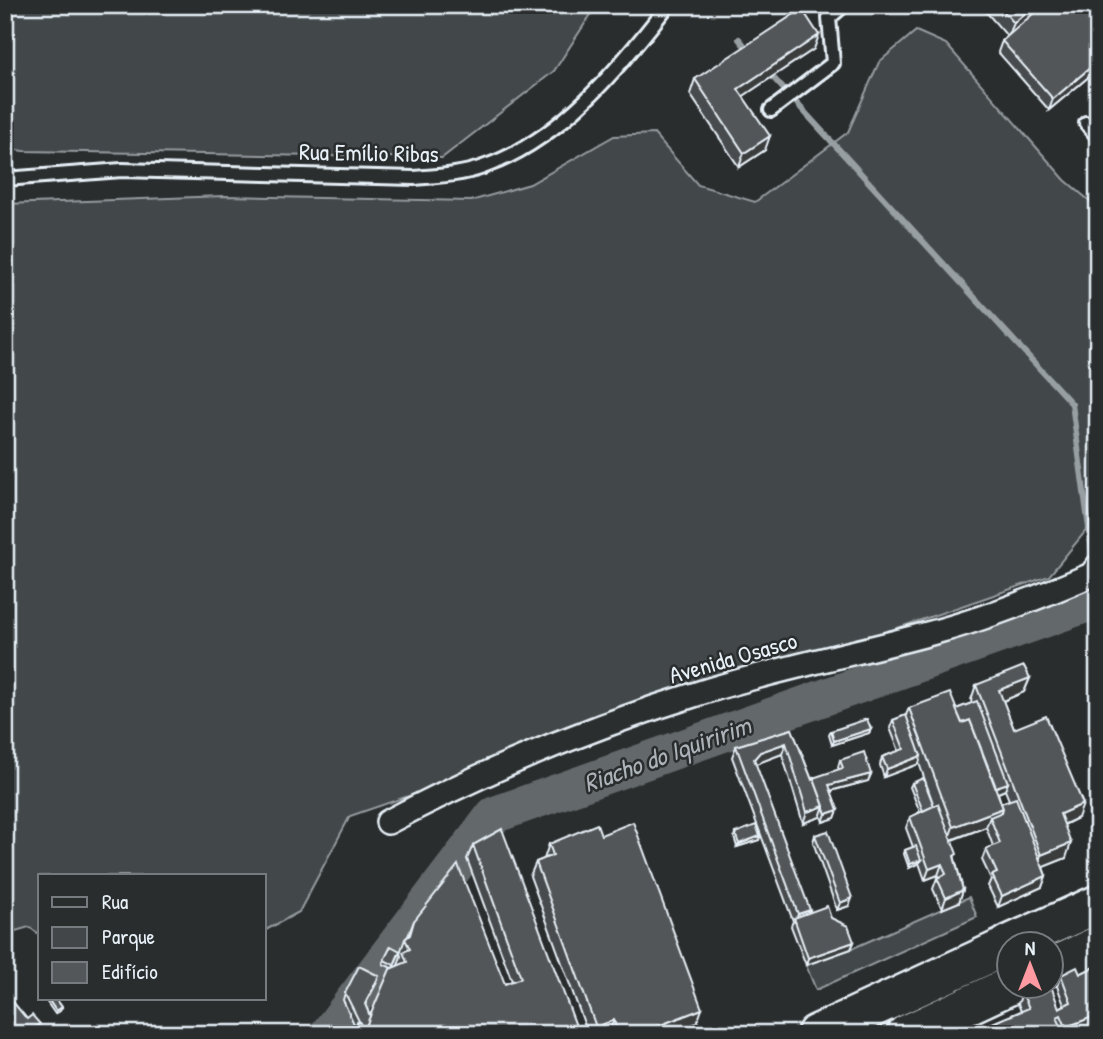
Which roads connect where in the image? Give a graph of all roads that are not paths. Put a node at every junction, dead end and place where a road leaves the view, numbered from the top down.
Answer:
1 (668, 5) edge
2 (844, 5) edge
3 (771, 110) dead end
4 (1086, 123) dead end
5 (1098, 137) edge
6 (5, 179) edge
7 (1095, 574) edge
8 (388, 822) dead end
9 (1098, 904) edge
10 (1042, 930) edge
11 (1098, 945) edge
12 (995, 951) edge
13 (1064, 961) edge
14 (995, 993) edge
15 (816, 1034) edge
16 (906, 1034) edge

1 - 6 lane, Rua Emílio Ribas
2 - 3 lane
4 - 5 lane
7 - 8 street, Avenida Osasco
9 - 10 main road
11 - 13 main road
12 - 15 main road
14 - 16 main road

